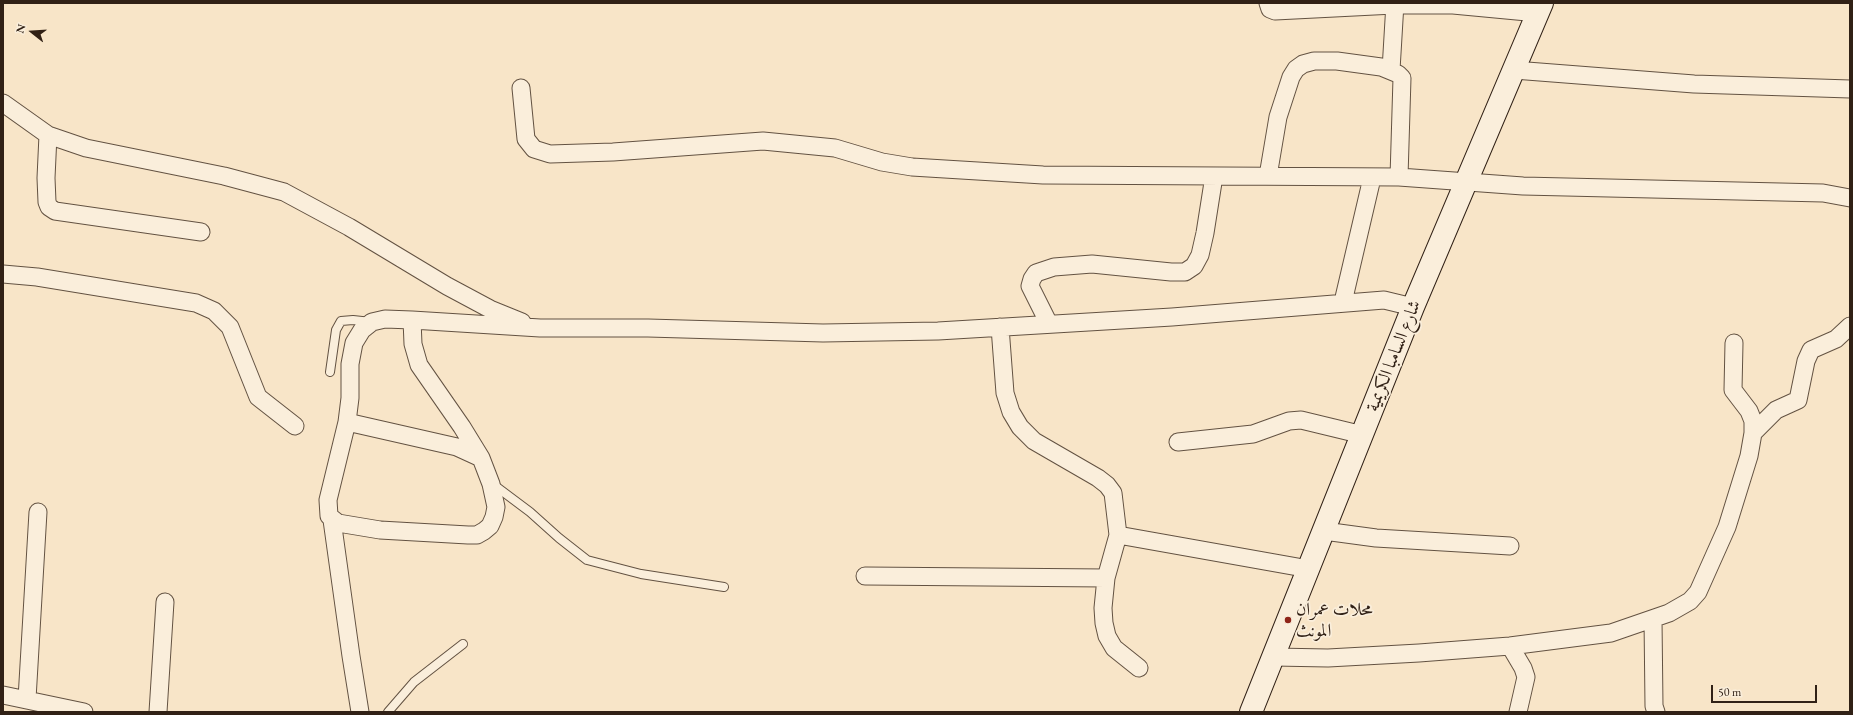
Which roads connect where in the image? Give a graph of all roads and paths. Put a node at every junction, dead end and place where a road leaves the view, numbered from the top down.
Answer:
1 (1268, 3) edge
2 (1395, 4) edge
3 (1540, 8) edge
4 (1390, 70) junction
5 (1514, 70) junction
6 (521, 88) dead end
7 (1850, 89) edge
8 (3, 103) edge
9 (48, 135) junction
10 (1214, 176) junction
11 (1268, 176) junction
12 (1399, 177) junction
13 (1372, 178) junction
14 (1466, 182) junction
15 (1850, 198) edge
16 (201, 232) dead end
17 (3, 274) edge
18 (1343, 302) junction
19 (1413, 307) junction
20 (412, 320) junction
21 (372, 322) junction
22 (1049, 324) junction
23 (1850, 326) edge
24 (1000, 327) junction
25 (540, 328) junction
26 (1734, 343) dead end
27 (330, 372) dead end
28 (347, 422) junction
29 (295, 426) dead end
30 (1753, 432) junction
31 (1363, 435) junction
32 (1178, 442) dead end
33 (481, 458) junction
34 (491, 484) junction
35 (38, 512) dead end
36 (332, 520) junction
37 (1324, 531) junction
38 (1118, 535) junction
39 (1510, 546) dead end
40 (1309, 569) junction
41 (865, 576) dead end
42 (1106, 578) junction
43 (724, 587) dead end
44 (165, 602) dead end
45 (1653, 619) junction
46 (463, 644) dead end
47 (1510, 646) junction
48 (1274, 657) junction
49 (1139, 668) dead end
50 (3, 695) edge
51 (27, 700) junction
52 (84, 712) edge
53 (158, 712) edge
54 (360, 712) edge
55 (388, 712) edge
56 (1251, 712) edge
57 (1518, 712) edge
58 (1656, 712) edge

1 - 2 street
2 - 3 street
2 - 4 street
3 - 5 main road, شارع السامبا الكريمية
4 - 11 street
4 - 12 street
5 - 7 street
5 - 14 main road, شارع السامبا الكريمية
6 - 10 street
8 - 9 street
9 - 16 street
9 - 25 street
10 - 11 street
10 - 22 street
11 - 13 street
12 - 13 street
12 - 14 street
13 - 18 street
14 - 15 street
14 - 19 main road, شارع السامبا الكريمية
17 - 29 street
18 - 19 street
18 - 22 street
19 - 31 main road, شارع السامبا الكريمية
20 - 21 street
20 - 25 street
20 - 33 street
21 - 27 lane
21 - 28 street
22 - 24 street
23 - 30 street
24 - 25 street
24 - 38 street
26 - 30 street
28 - 33 street
28 - 36 street
30 - 45 street
31 - 32 street
31 - 37 main road, شارع السامبا الكريمية
33 - 34 street
34 - 36 street
34 - 43 lane
35 - 51 street
36 - 54 street
37 - 39 street
37 - 40 main road, شارع السامبا الكريمية
38 - 40 street
38 - 42 street
40 - 48 main road, شارع السامبا الكريمية
41 - 42 street
42 - 49 street
44 - 53 street
45 - 47 street
45 - 58 street
46 - 55 lane
47 - 48 street
47 - 57 street
48 - 56 main road, شارع السامبا الكريمية
50 - 51 street
51 - 52 street

